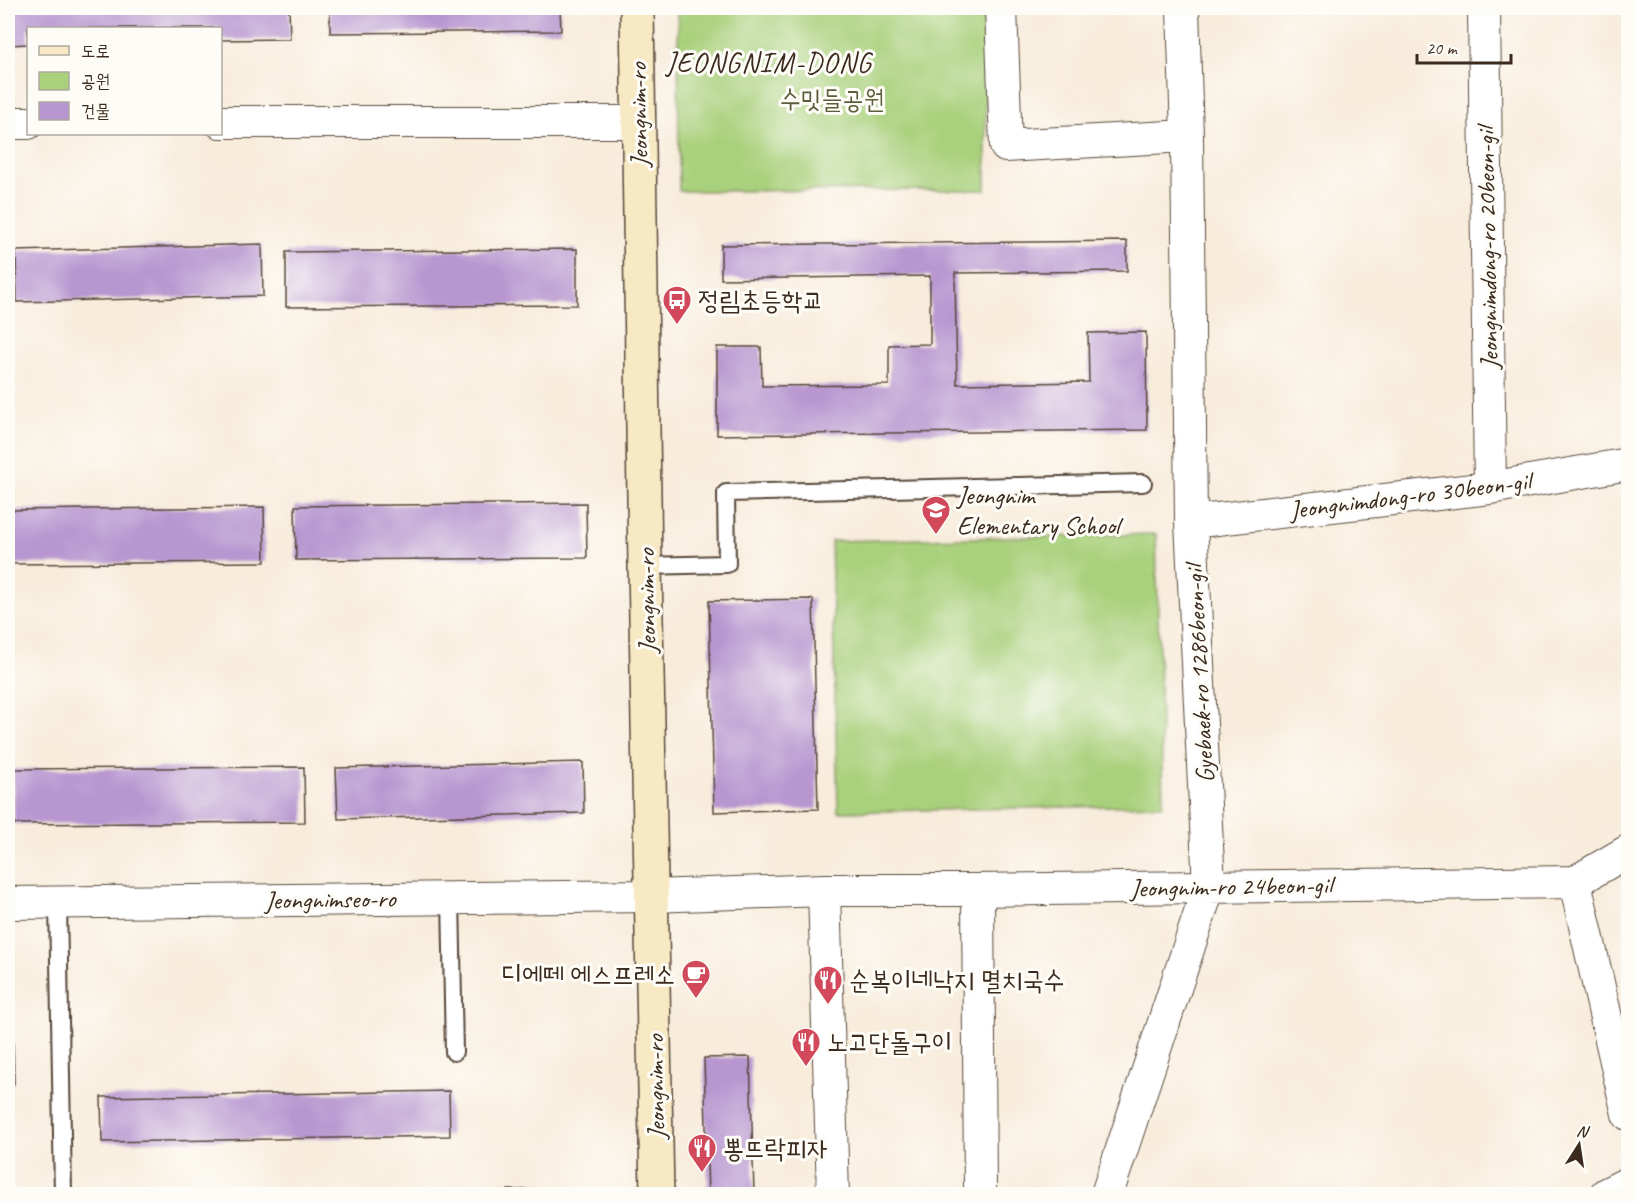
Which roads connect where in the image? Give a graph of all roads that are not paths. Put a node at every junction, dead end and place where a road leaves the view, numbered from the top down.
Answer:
1 (637, 8) edge
2 (1001, 8) edge
3 (1183, 8) edge
4 (1484, 8) edge
5 (222, 122) edge
6 (638, 122) junction
7 (8, 123) edge
8 (27, 123) edge
9 (1187, 136) junction
10 (1629, 464) edge
11 (1143, 483) dead end
12 (1490, 488) junction
13 (1191, 522) junction
14 (645, 566) junction
15 (1629, 852) edge
16 (1575, 882) junction
17 (1209, 886) junction
18 (824, 890) junction
19 (978, 890) junction
20 (652, 896) junction
21 (451, 898) junction
22 (58, 902) junction
23 (8, 903) edge
24 (454, 1052) dead end
25 (1629, 1114) edge
26 (1629, 1183) edge
27 (63, 1194) edge
28 (657, 1194) edge
29 (833, 1194) edge
30 (980, 1194) edge
31 (1107, 1194) edge
32 (1606, 1194) edge

1 - 6 main road, Jeongnim-ro
2 - 9 street
3 - 9 street, Gyebaek-ro 1286beon-gil
4 - 12 street, Jeongnimdong-ro 20beon-gil
5 - 6 street
6 - 14 main road, Jeongnim-ro
7 - 8 street
9 - 13 street, Gyebaek-ro 1286beon-gil
10 - 12 street, Jeongnimdong-ro 30beon-gil
11 - 14 lane
12 - 13 street, Jeongnimdong-ro 30beon-gil
13 - 17 street, Gyebaek-ro 1286beon-gil
14 - 20 main road, Jeongnim-ro
15 - 16 street, Jeongnim-ro 24beon-gil
16 - 17 street, Jeongnim-ro 24beon-gil
16 - 25 street
17 - 19 street, Jeongnim-ro 24beon-gil
17 - 31 street, Gyebaek-ro 1286beon-gil
18 - 19 street, Jeongnim-ro 24beon-gil
18 - 20 street, Jeongnim-ro 24beon-gil
18 - 29 street
19 - 30 street
20 - 21 street, Jeongnimseo-ro
20 - 28 main road, Jeongnim-ro
21 - 22 street, Jeongnimseo-ro
21 - 24 lane
22 - 23 street, Jeongnimseo-ro
22 - 27 lane
26 - 32 street

